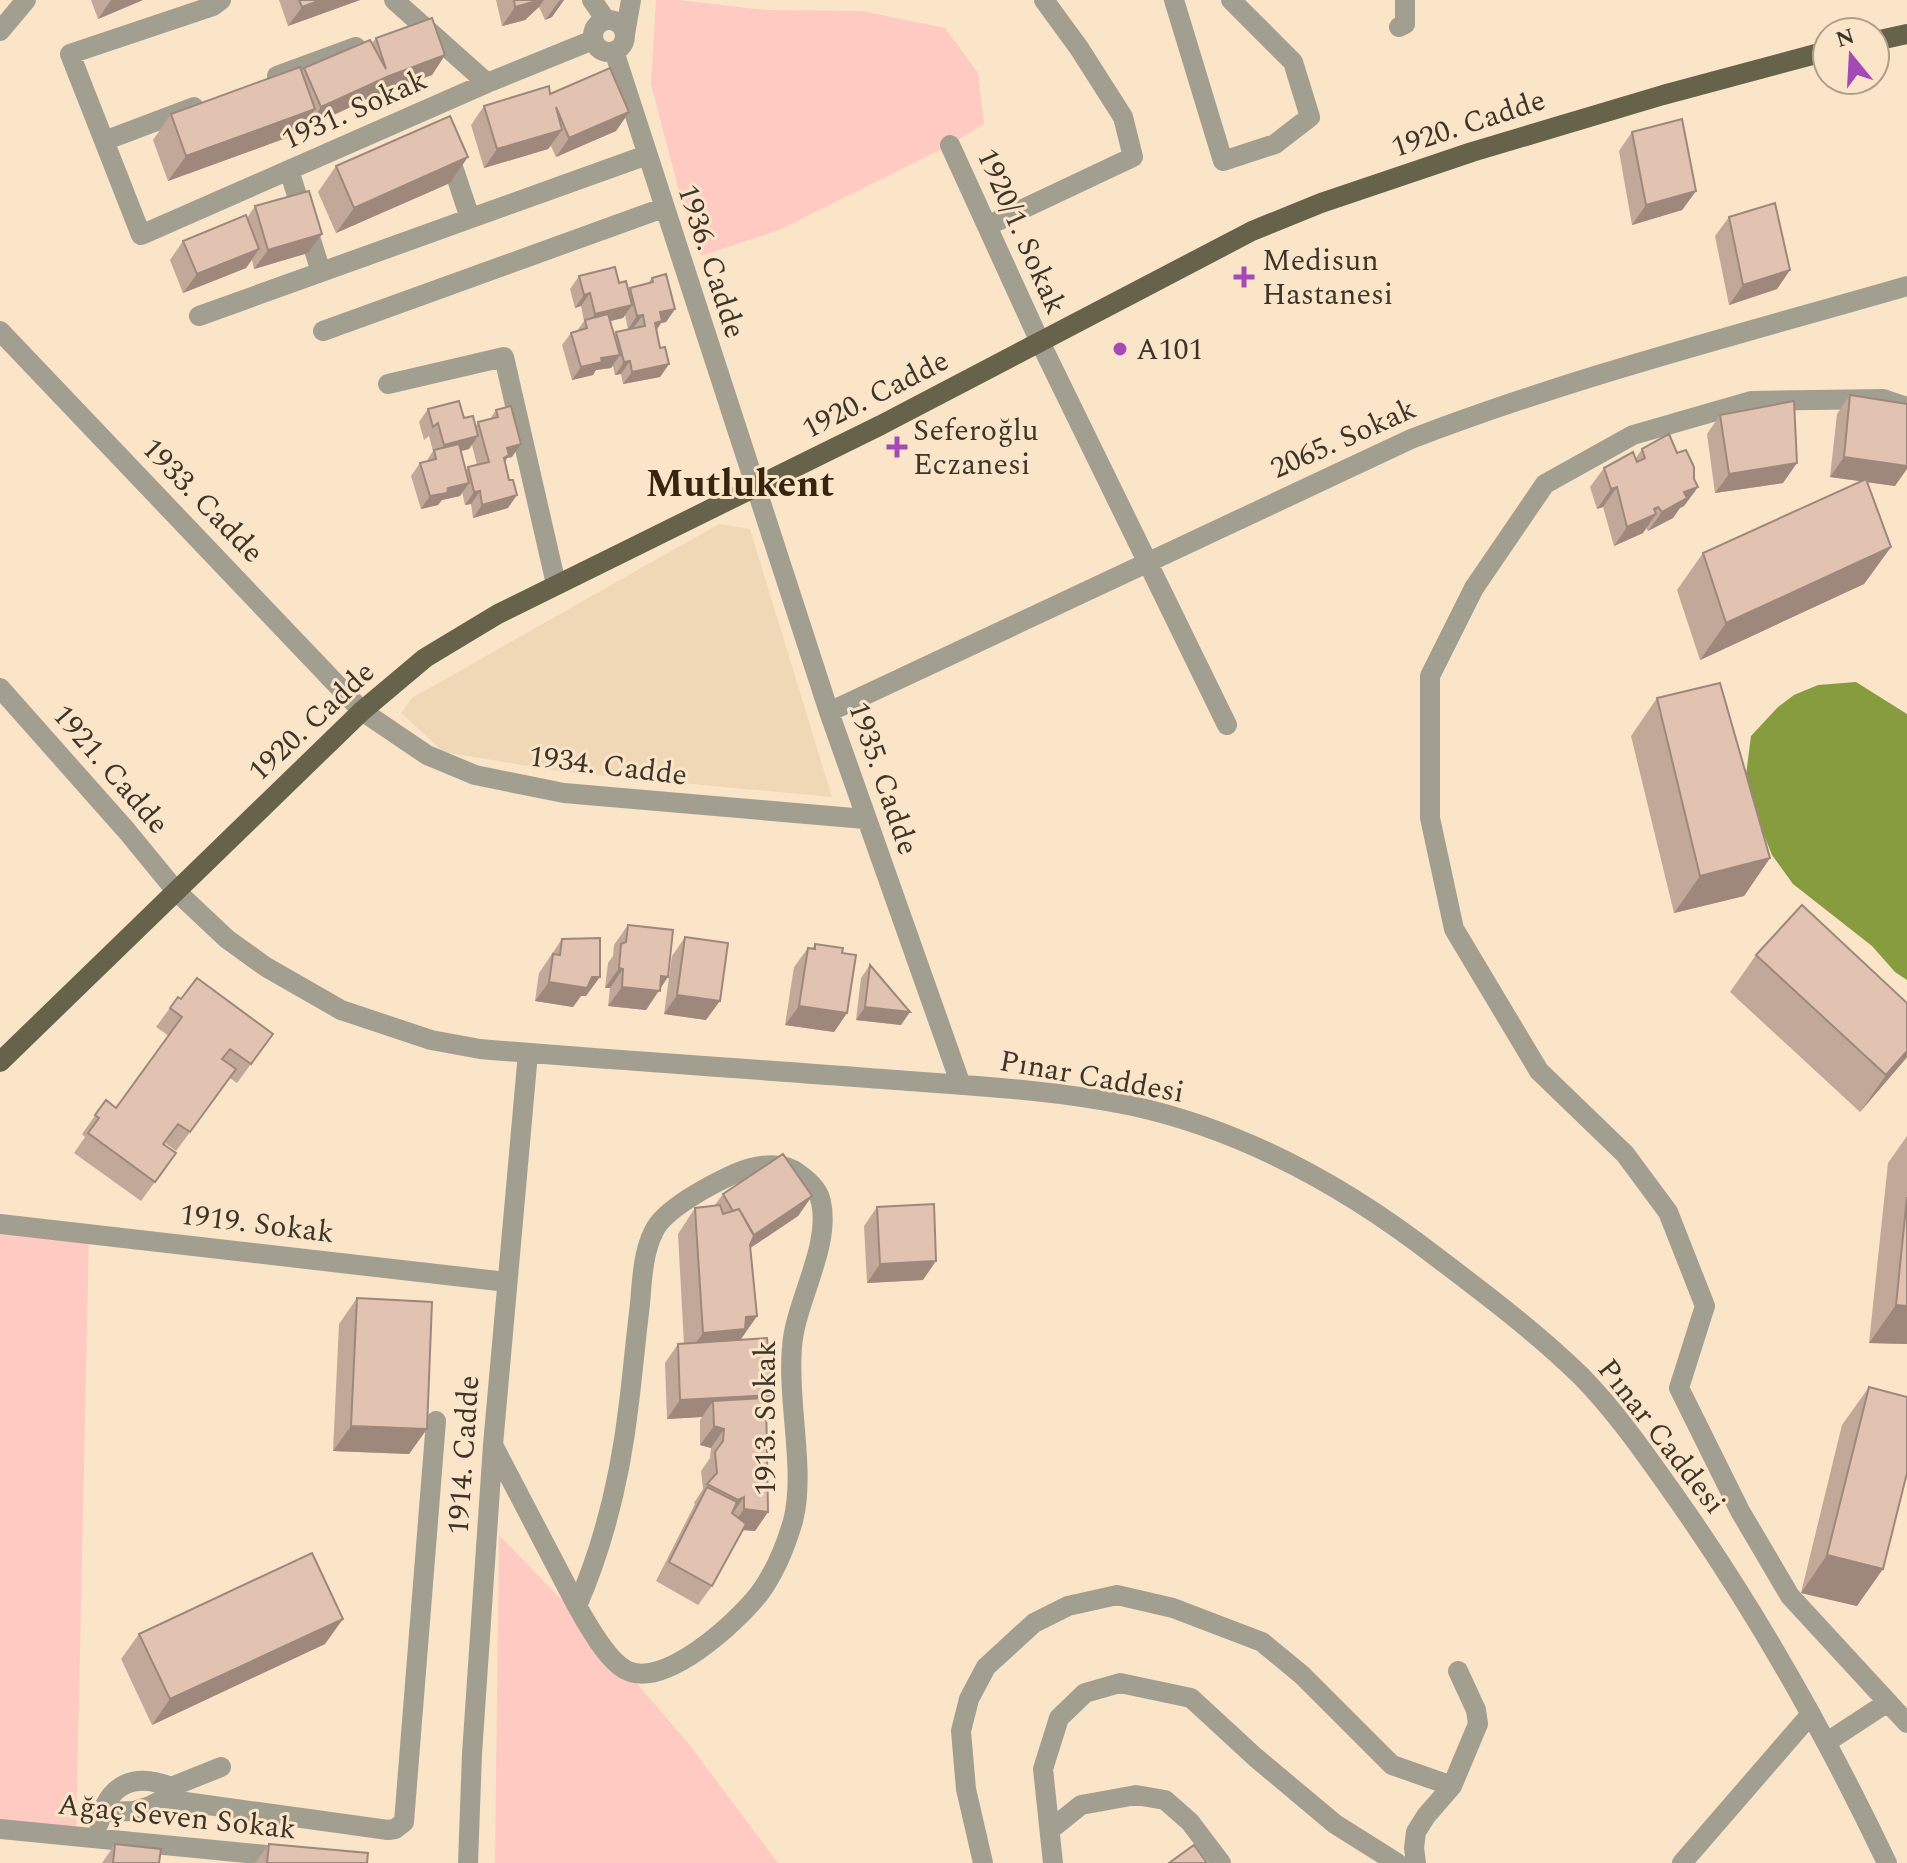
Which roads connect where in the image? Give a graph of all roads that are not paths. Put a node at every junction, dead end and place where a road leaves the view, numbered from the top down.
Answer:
1 (26, 0) edge
2 (221, 0) edge
3 (394, 0) edge
4 (592, 0) edge
5 (631, 0) edge
6 (1044, 0) edge
7 (1174, 0) edge
8 (1231, 0) edge
9 (1405, 0) edge
10 (606, 20) junction
11 (1399, 27) dead end
12 (0, 31) edge
13 (375, 40) edge
14 (593, 40) junction
15 (619, 43) junction
16 (1811, 55) edge
17 (258, 83) edge
18 (487, 83) junction
19 (214, 100) edge
20 (438, 121) junction
21 (104, 141) junction
22 (950, 145) dead end
23 (647, 155) junction
24 (289, 170) junction
25 (663, 208) junction
26 (470, 218) junction
27 (987, 226) junction
28 (321, 272) junction
29 (1907, 286) edge
30 (199, 316) dead end
31 (323, 331) dead end
32 (2, 338) edge
33 (1040, 342) junction
34 (388, 384) dead end
35 (1907, 407) edge
36 (754, 489) junction
37 (1147, 562) junction
38 (556, 584) junction
39 (2, 695) edge
40 (362, 711) junction
41 (829, 712) junction
42 (1227, 725) dead end
43 (865, 819) junction
44 (176, 891) junction
45 (528, 1053) junction
46 (0, 1062) edge
47 (961, 1085) junction
48 (0, 1224) edge
49 (507, 1282) junction
50 (436, 1421) dead end
51 (493, 1445) junction
52 (577, 1606) junction
53 (1458, 1671) dead end
54 (1888, 1702) junction
55 (1811, 1714) junction
56 (1907, 1723) edge
57 (1827, 1742) junction
58 (221, 1767) dead end
59 (1452, 1786) junction
60 (168, 1793) junction
61 (102, 1812) junction
62 (0, 1829) edge
63 (1050, 1830) junction
64 (95, 1839) junction
65 (191, 1855) edge
66 (301, 1858) edge
67 (468, 1863) edge
68 (983, 1863) edge
69 (1053, 1863) edge
70 (1221, 1863) edge
71 (1397, 1863) edge
72 (1416, 1863) edge
73 (1682, 1863) edge
74 (1887, 1863) edge

1 - 12 street
2 - 21 street
3 - 18 street
4 - 10 street
5 - 15 street, 1936. Cadde
6 - 27 street
7 - 8 street
9 - 11 street
10 - 14 street
10 - 15 street
13 - 17 street
14 - 15 street
14 - 18 street, 1931. Sokak
15 - 23 street, 1936. Cadde
16 - 33 main road, 1920. Cadde
18 - 20 street, 1931. Sokak
19 - 21 street
20 - 24 street, 1931. Sokak
20 - 26 street
21 - 24 street, 1931. Sokak
22 - 27 street, 1920/1. Sokak
23 - 25 street, 1936. Cadde
23 - 26 street
24 - 28 street
25 - 31 street
25 - 36 street, 1936. Cadde
26 - 28 street
27 - 33 street, 1920/1. Sokak
28 - 30 street
29 - 37 street, 2065. Sokak
32 - 40 street, 1933. Cadde
33 - 36 main road, 1920. Cadde
33 - 37 street, 1920/1. Sokak
34 - 38 street
35 - 54 street
36 - 38 main road, 1920. Cadde
36 - 41 street, 1935. Cadde
37 - 41 street, 2065. Sokak
37 - 42 street, 1920/1. Sokak
38 - 40 main road, 1920. Cadde
39 - 44 street, 1921. Cadde
40 - 43 street, 1934. Cadde
40 - 44 main road, 1920. Cadde
41 - 43 street, 1935. Cadde
43 - 47 street, 1935. Cadde
44 - 45 street, Pınar Caddesi
44 - 46 main road, 1920. Cadde
45 - 47 street, Pınar Caddesi
45 - 49 street, 1914. Cadde
47 - 55 street, Pınar Caddesi
48 - 49 street, 1919. Sokak
49 - 51 street, 1914. Cadde
50 - 60 street
51 - 52 street, 1913. Sokak
51 - 67 street, 1914. Cadde
52 - 52 street, 1913. Sokak
53 - 59 street
54 - 56 street
54 - 57 street
55 - 57 street, Pınar Caddesi
55 - 73 street
57 - 74 street, Pınar Caddesi
58 - 60 street
59 - 68 street
59 - 72 street
60 - 61 street
60 - 61 street
61 - 64 street
62 - 64 street, Ağaç Seven Sokak
63 - 69 street
63 - 70 street
63 - 71 street
64 - 65 street, Ağaç Seven Sokak
65 - 66 street, Ağaç Seven Sokak

